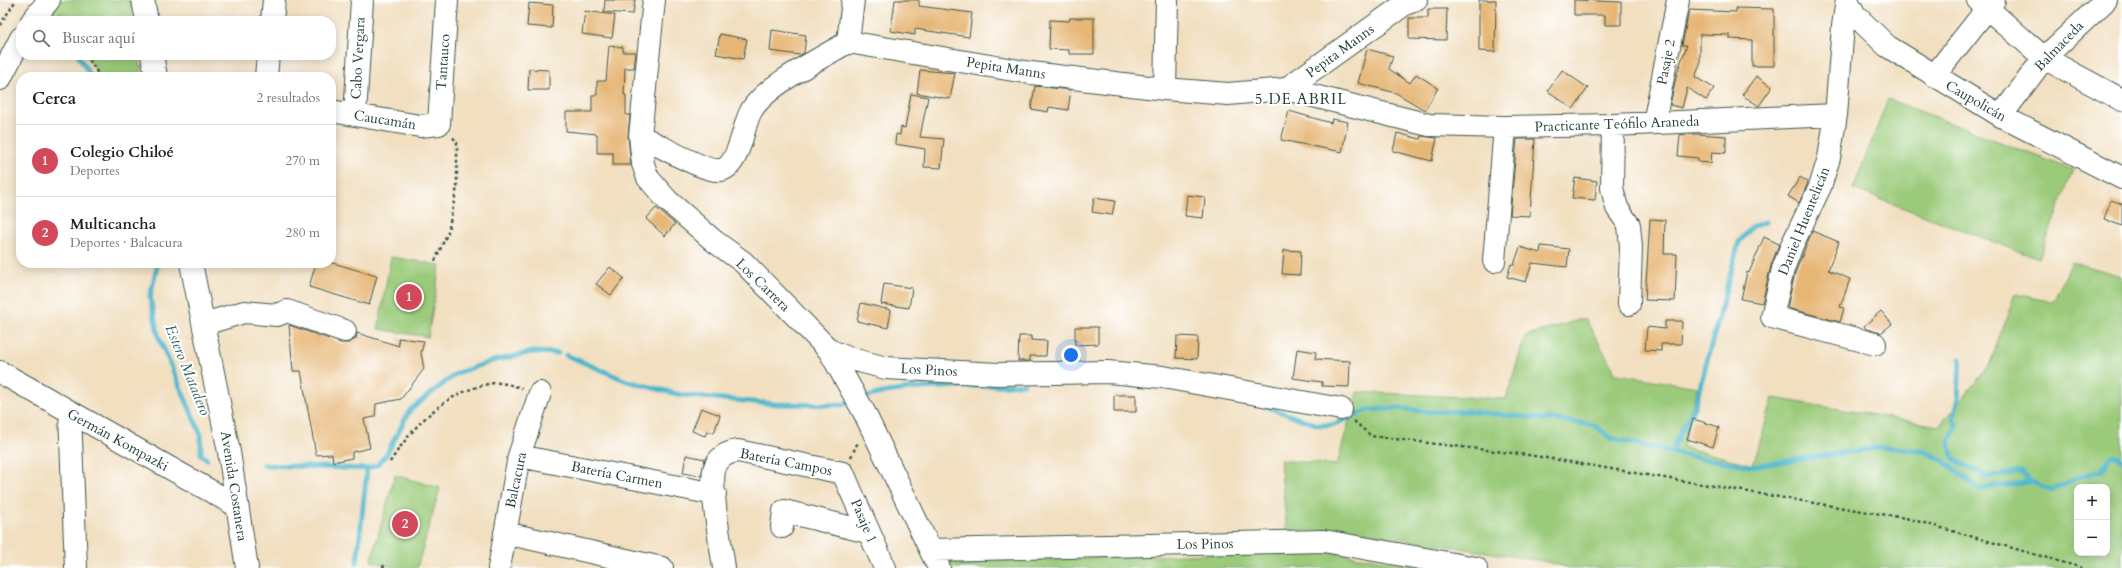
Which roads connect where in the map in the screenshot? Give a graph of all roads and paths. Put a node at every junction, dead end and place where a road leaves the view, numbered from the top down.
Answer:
1 (16, 0) edge
2 (49, 0) edge
3 (143, 0) edge
4 (274, 0) edge
5 (362, 0) edge
6 (447, 0) edge
7 (654, 0) edge
8 (853, 0) edge
9 (1167, 0) edge
10 (1416, 0) edge
11 (1678, 0) edge
12 (1847, 0) edge
13 (1986, 3) edge
14 (2098, 3) edge
15 (36, 16) edge
16 (146, 16) edge
17 (272, 16) edge
18 (0, 25) edge
19 (848, 42) junction
20 (16, 48) edge
21 (2044, 58) junction
22 (89, 60) edge
23 (153, 60) edge
24 (268, 60) edge
25 (97, 72) edge
26 (155, 72) edge
27 (266, 72) edge
28 (1934, 76) junction
29 (0, 79) edge
30 (1165, 89) junction
31 (1286, 89) junction
32 (2122, 100) edge
33 (336, 112) edge
34 (355, 115) junction
35 (1836, 115) junction
36 (2001, 116) junction
37 (1654, 123) junction
38 (439, 124) junction
39 (1613, 125) junction
40 (1505, 127) junction
41 (640, 136) junction
42 (2122, 178) edge
43 (436, 261) dead end
44 (1494, 261) dead end
45 (192, 268) edge
46 (1629, 304) dead end
47 (204, 324) junction
48 (346, 331) dead end
49 (1875, 344) dead end
50 (829, 350) junction
51 (0, 372) edge
52 (540, 393) joint
53 (70, 413) junction
54 (867, 416) junction
55 (1348, 416) joint
56 (519, 456) junction
57 (390, 462) dead end
58 (843, 473) junction
59 (715, 494) junction
60 (237, 506) junction
61 (782, 527) dead end
62 (868, 532) junction
63 (505, 533) junction
64 (936, 559) edge
65 (76, 568) edge
66 (247, 568) edge
67 (498, 568) edge
68 (662, 568) edge
69 (724, 568) edge
70 (885, 568) edge
71 (1476, 568) edge
72 (2083, 568) edge

1 - 18 path
2 - 15 street
3 - 16 street
4 - 17 street
5 - 34 street, Cabo Vergara
6 - 38 street, Tantauco
7 - 41 street, Los Carrera
8 - 19 street
9 - 30 street
10 - 31 street, Pepita Manns
11 - 37 street, Pasaje 2
12 - 28 street, Caupolicán
12 - 35 street
13 - 21 street
13 - 28 street
14 - 21 street, Balmaceda
19 - 30 street, Pepita Manns
19 - 41 street
20 - 29 street
21 - 32 street
21 - 36 street, Balmaceda
22 - 25 path
23 - 26 street
24 - 27 street
28 - 36 street, Caupolicán
30 - 31 street, Pepita Manns
31 - 40 street, Practicante Teófilo Araneda
33 - 34 street, Caucamán
34 - 38 street, Caucamán
35 - 37 street, Practicante Teófilo Araneda
35 - 49 street, Daniel Huentelicán
36 - 42 street, Caupolicán
37 - 39 street, Practicante Teófilo Araneda
38 - 43 path
39 - 40 street, Practicante Teófilo Araneda
39 - 46 street
40 - 44 street
41 - 50 street, Los Carrera
45 - 47 street, Avenida Costanera
47 - 48 street
47 - 60 street, Avenida Costanera
50 - 54 street, Los Carrera
50 - 55 street, Los Pinos
51 - 53 street, Germán Kompazki
52 - 56 street, Balcacura
52 - 57 path
53 - 60 street, Germán Kompazki
53 - 65 street
54 - 58 path
54 - 64 street, Los Carrera
55 - 72 path
56 - 59 street, Batería Carmen
56 - 63 street, Balcacura
58 - 59 street, Batería Campos
58 - 62 street, Pasaje 1
59 - 69 street
60 - 66 street, Avenida Costanera
61 - 62 street
62 - 70 street, Pasaje 1
63 - 67 street, Balcacura
63 - 68 street
64 - 71 street, Los Pinos

